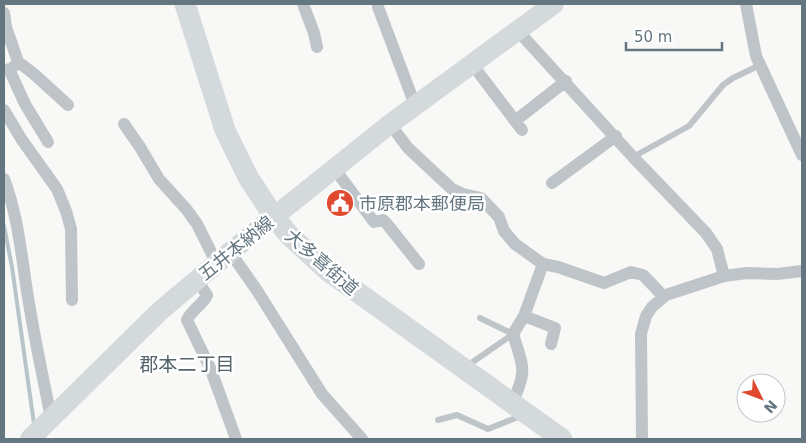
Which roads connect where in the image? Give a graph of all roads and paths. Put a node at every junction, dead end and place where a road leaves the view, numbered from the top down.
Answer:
1 (185, 4) edge
2 (303, 4) edge
3 (746, 4) edge
4 (378, 7) dead end
5 (543, 7) edge
6 (4, 13) edge
7 (518, 31) junction
8 (317, 47) dead end
9 (472, 64) junction
10 (760, 65) junction
11 (10, 67) edge
12 (566, 81) junction
13 (68, 105) dead end
14 (416, 105) junction
15 (4, 110) edge
16 (124, 124) dead end
17 (390, 124) junction
18 (797, 130) edge
19 (616, 136) junction
20 (48, 142) dead end
21 (802, 155) edge
22 (634, 157) junction
23 (334, 168) junction
24 (4, 179) edge
25 (552, 183) dead end
26 (274, 217) junction
27 (223, 258) junction
28 (419, 264) dead end
29 (543, 264) junction
30 (802, 271) edge
31 (724, 276) junction
32 (197, 280) junction
33 (664, 297) junction
34 (72, 300) dead end
35 (524, 316) junction
36 (480, 318) dead end
37 (513, 334) junction
38 (552, 344) dead end
39 (464, 369) junction
40 (519, 408) junction
41 (51, 418) junction
42 (438, 420) dead end
43 (30, 439) edge
44 (236, 439) edge
45 (362, 439) edge
46 (562, 439) edge
47 (642, 439) edge

1 - 26 highway, 大多喜街道
2 - 8 street
3 - 10 street
4 - 14 street
5 - 7 main road, 五井本納線
6 - 11 street
7 - 9 main road, 五井本納線
7 - 12 street
9 - 12 street
9 - 14 main road, 五井本納線
10 - 18 street
10 - 22 lane
11 - 13 street
11 - 20 street
12 - 19 street
14 - 17 main road, 五井本納線
15 - 34 street
16 - 27 street
17 - 23 main road, 五井本納線
17 - 29 street
18 - 21 street
19 - 22 street
19 - 25 street
22 - 31 street
23 - 26 main road, 五井本納線
23 - 28 street
24 - 41 street
26 - 27 main road, 五井本納線
26 - 39 highway, 大多喜街道
27 - 32 main road, 五井本納線
27 - 45 street
29 - 33 street
29 - 35 street
30 - 31 street
31 - 33 street
32 - 41 main road, 五井本納線
32 - 44 street
33 - 47 street
35 - 37 street
35 - 38 street
36 - 37 lane
37 - 39 lane
37 - 40 street
39 - 40 highway, 大多喜街道
40 - 42 lane
40 - 46 highway, 大多喜街道
41 - 43 main road, 五井本納線

